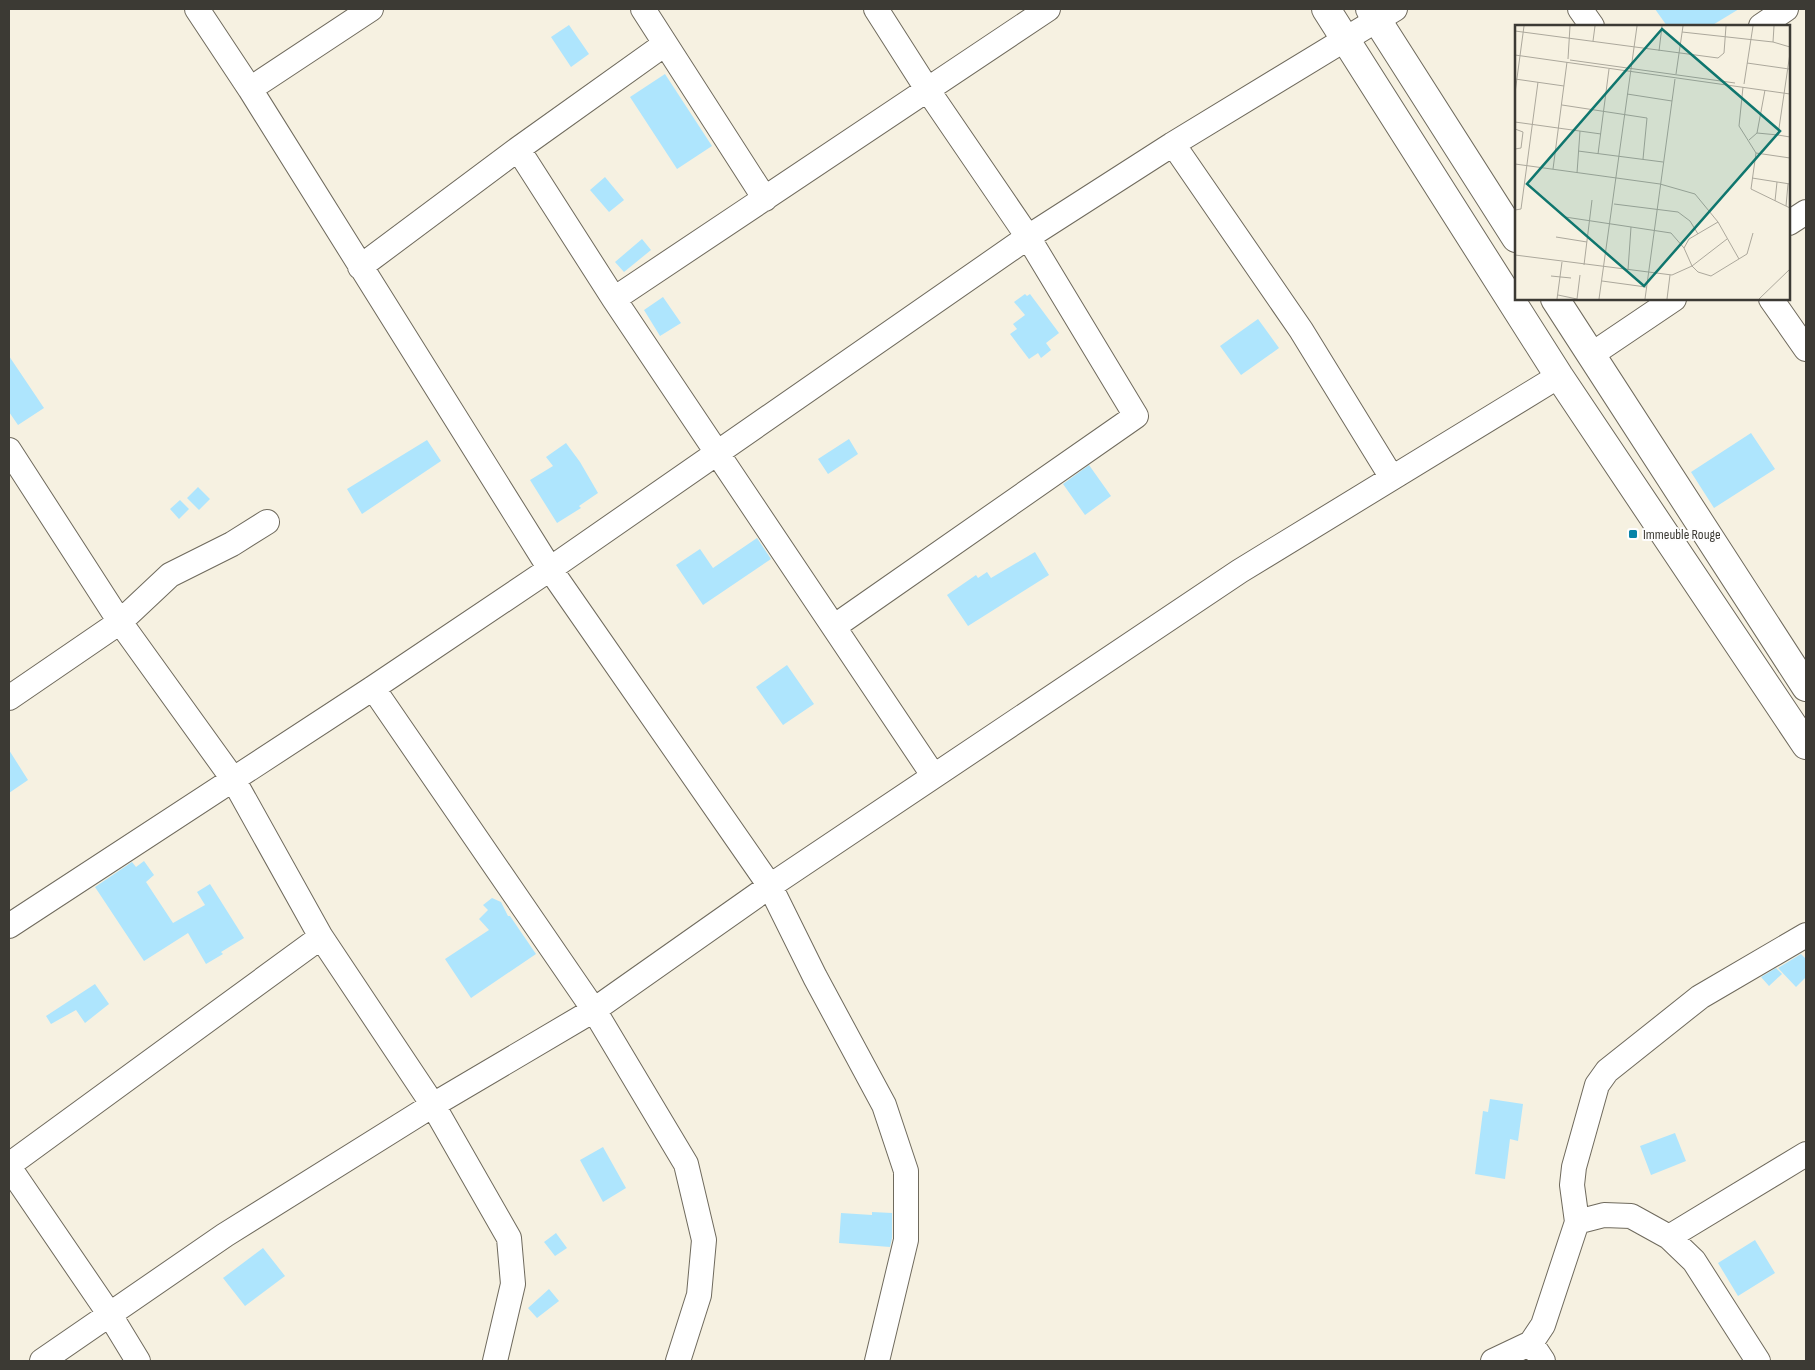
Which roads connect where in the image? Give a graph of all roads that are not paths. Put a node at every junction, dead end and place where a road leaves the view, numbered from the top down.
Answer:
1 (197, 9) edge
2 (370, 9) edge
3 (643, 9) edge
4 (876, 9) edge
5 (1048, 9) edge
6 (1326, 9) edge
7 (1580, 9) edge
8 (1786, 9) edge
9 (1381, 12) edge
10 (1591, 25) edge
11 (1762, 25) edge
12 (1346, 39) junction
13 (664, 44) junction
14 (250, 89) junction
15 (927, 89) junction
16 (1173, 144) junction
17 (518, 149) junction
18 (765, 199) junction
19 (1806, 212) edge
20 (1790, 222) edge
21 (1515, 236) edge
22 (1028, 237) junction
23 (360, 267) junction
24 (614, 299) junction
25 (1556, 300) edge
26 (1673, 300) edge
27 (1772, 300) edge
28 (1806, 348) edge
29 (1591, 355) junction
30 (1559, 376) junction
31 (9, 450) edge
32 (717, 453) junction
33 (1392, 478) junction
34 (267, 522) dead end
35 (550, 569) junction
36 (120, 622) junction
37 (835, 626) junction
38 (1806, 687) edge
39 (373, 688) junction
40 (9, 698) edge
41 (1806, 745) edge
42 (933, 775) junction
43 (233, 779) junction
44 (770, 886) junction
45 (9, 926) edge
46 (1806, 935) edge
47 (321, 937) junction
48 (594, 1010) junction
49 (433, 1105) junction
50 (1806, 1154) edge
51 (9, 1166) edge
52 (1578, 1222) junction
53 (1669, 1237) junction
54 (110, 1315) junction
55 (1537, 1352) edge
56 (42, 1361) edge
57 (138, 1361) edge
58 (495, 1361) edge
59 (678, 1361) edge
60 (877, 1361) edge
61 (1493, 1361) edge
62 (1758, 1361) edge

1 - 14 street
2 - 14 street
3 - 13 street
4 - 15 street
5 - 15 street
6 - 12 main road
7 - 10 street
8 - 11 street
9 - 12 street
9 - 21 main road
12 - 16 street
12 - 30 main road
13 - 17 street
13 - 18 street
14 - 23 street
15 - 18 street
15 - 22 street
16 - 22 street
16 - 33 street
17 - 23 street
17 - 24 street
18 - 24 street
19 - 20 street
22 - 32 street
22 - 37 street
23 - 35 street
24 - 32 street
25 - 29 main road
26 - 29 street
27 - 28 street
29 - 38 main road
30 - 33 street
30 - 41 main road
31 - 36 street
32 - 35 street
32 - 37 street
33 - 42 street
34 - 36 street
35 - 39 street
35 - 44 street
36 - 40 street
36 - 43 street
37 - 42 street
39 - 43 street
39 - 48 street
42 - 44 street
43 - 45 street
43 - 47 street
44 - 48 street
44 - 60 street
46 - 52 street
47 - 49 street
47 - 51 street
48 - 49 street
48 - 59 street
49 - 54 street
49 - 58 street
50 - 53 street
51 - 54 street
52 - 53 street
52 - 55 street
53 - 62 street
54 - 56 street
54 - 57 street
55 - 61 street

